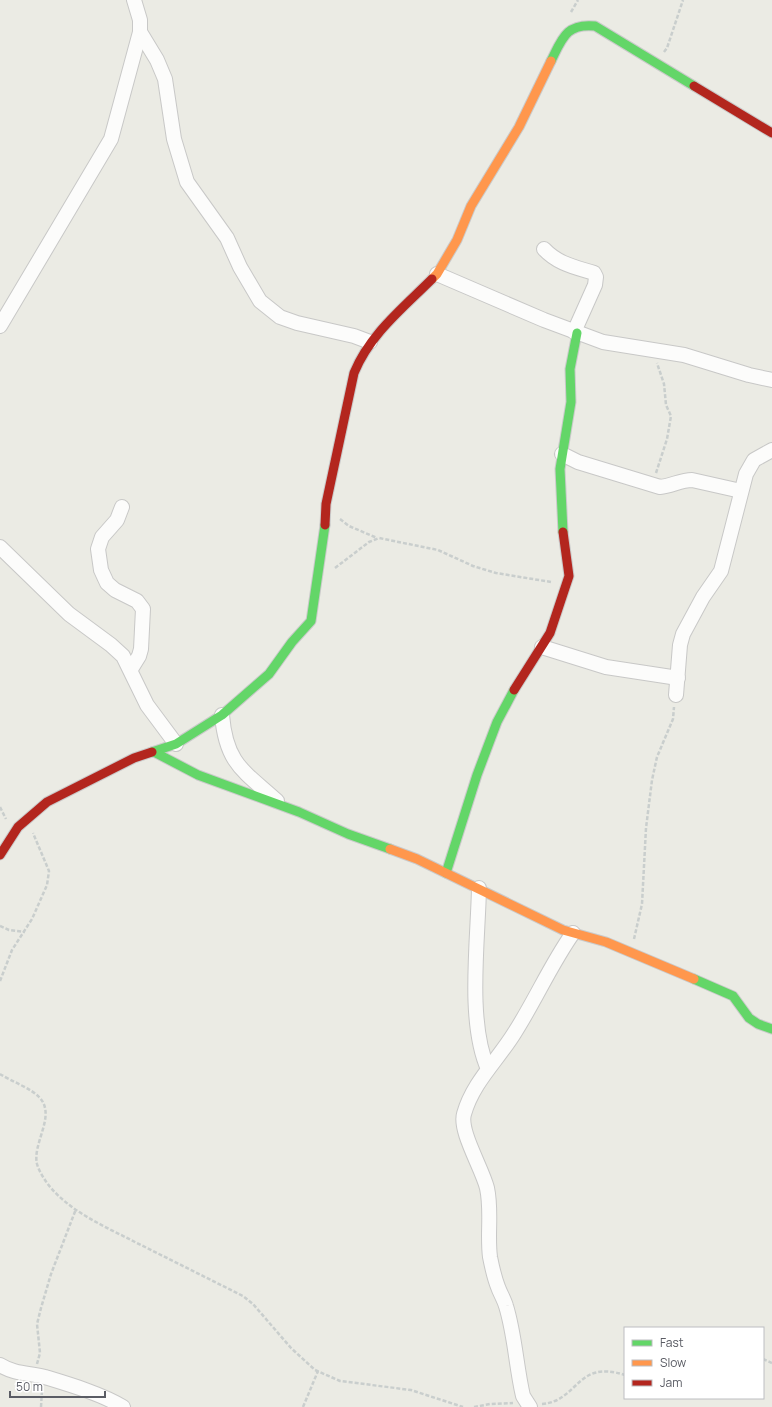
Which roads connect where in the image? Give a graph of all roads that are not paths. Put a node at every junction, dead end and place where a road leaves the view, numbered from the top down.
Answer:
1 (134, 0) edge
2 (140, 32) junction
3 (772, 133) edge
4 (544, 249) dead end
5 (437, 274) junction
6 (0, 326) edge
7 (575, 332) junction
8 (370, 342) junction
9 (772, 380) edge
10 (772, 450) edge
11 (562, 454) junction
12 (741, 491) junction
13 (122, 507) dead end
14 (0, 546) edge
15 (542, 647) junction
16 (131, 669) junction
17 (678, 678) junction
18 (676, 695) road end
19 (222, 715) junction
20 (176, 744) junction
21 (154, 752) junction
22 (284, 807) junction
23 (0, 854) edge
24 (446, 873) junction
25 (479, 888) junction
26 (573, 932) junction
27 (772, 1029) edge
28 (488, 1069) junction
29 (0, 1365) edge
30 (529, 1405) edge
31 (123, 1407) edge

1 - 2 street
2 - 6 street
2 - 8 street
3 - 5 street
4 - 7 street
5 - 7 street
5 - 8 street
7 - 9 street
7 - 11 street
8 - 19 street
10 - 12 street
11 - 12 street
11 - 15 street
12 - 17 street
13 - 16 street
14 - 16 street
15 - 17 street
15 - 24 street
16 - 20 street
17 - 18 street
19 - 20 street
19 - 22 street
20 - 21 street
21 - 22 street
21 - 23 street
22 - 24 street
24 - 25 street
25 - 26 street
25 - 28 street
26 - 27 street
26 - 28 street
28 - 30 street
29 - 31 street

